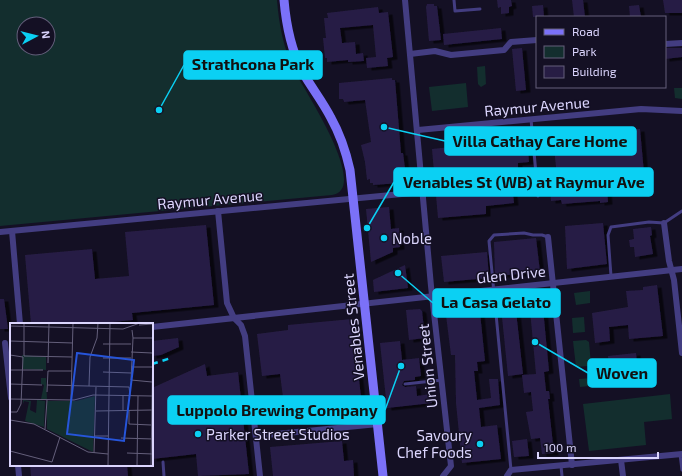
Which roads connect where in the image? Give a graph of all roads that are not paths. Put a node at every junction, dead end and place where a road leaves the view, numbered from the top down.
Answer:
1 (284, 0) edge
2 (405, 0) edge
3 (454, 0) edge
4 (480, 9) dead end
5 (536, 40) edge
6 (682, 43) edge
7 (666, 44) edge
8 (410, 54) junction
9 (682, 111) edge
10 (531, 119) junction
11 (418, 130) junction
12 (423, 192) junction
13 (538, 196) dead end
14 (354, 199) junction
15 (682, 211) edge
16 (218, 212) junction
17 (664, 223) junction
18 (12, 231) junction
19 (0, 232) edge
20 (548, 237) joint
21 (682, 269) edge
22 (672, 270) junction
23 (611, 277) junction
24 (552, 283) junction
25 (493, 290) junction
26 (432, 296) junction
27 (364, 304) junction
28 (234, 318) junction
29 (20, 323) edge
30 (153, 327) edge
31 (5, 343) edge
32 (682, 353) edge
33 (442, 380) junction
34 (405, 384) dead end
35 (10, 389) edge
36 (378, 424) junction
37 (256, 436) junction
38 (681, 454) edge
39 (621, 460) junction
40 (163, 462) dead end
41 (572, 465) junction
42 (18, 466) edge
43 (561, 466) junction
44 (511, 470) junction
45 (682, 470) edge
46 (19, 476) edge
47 (164, 476) edge
48 (260, 476) edge
49 (383, 476) edge
50 (443, 476) edge
51 (507, 476) edge
52 (562, 476) edge
53 (623, 476) edge

1 - 14 main road, Venables Street
2 - 8 street, Union Street
3 - 4 lane
5 - 8 street
6 - 7 street
8 - 11 street, Union Street
9 - 10 street, Raymur Avenue
10 - 11 street, Raymur Avenue
10 - 13 lane
11 - 12 street, Union Street
12 - 14 street, Raymur Avenue
12 - 26 street, Union Street
14 - 16 street, Raymur Avenue
14 - 27 main road, Venables Street
15 - 17 lane
16 - 18 street, Raymur Avenue
16 - 28 street
17 - 22 street
17 - 23 lane
18 - 19 street, Raymur Avenue
18 - 29 street
20 - 24 street
20 - 25 lane
21 - 22 street, Glen Drive
22 - 23 street, Glen Drive
22 - 32 street
23 - 24 street, Glen Drive
24 - 25 street, Glen Drive
24 - 41 street
25 - 26 street, Glen Drive
25 - 44 lane
26 - 27 street, Glen Drive
26 - 33 street, Union Street
27 - 28 street, Glen Drive
27 - 36 main road, Venables Street
28 - 30 street, Glen Drive
28 - 37 street
31 - 35 street
33 - 34 lane
33 - 50 street, Union Street
36 - 37 street
36 - 49 main road, Venables Street
37 - 48 street
38 - 39 street
38 - 45 lane
39 - 41 street
39 - 53 street
40 - 47 lane
41 - 43 street
42 - 46 street
43 - 44 street
43 - 52 lane
44 - 51 street

